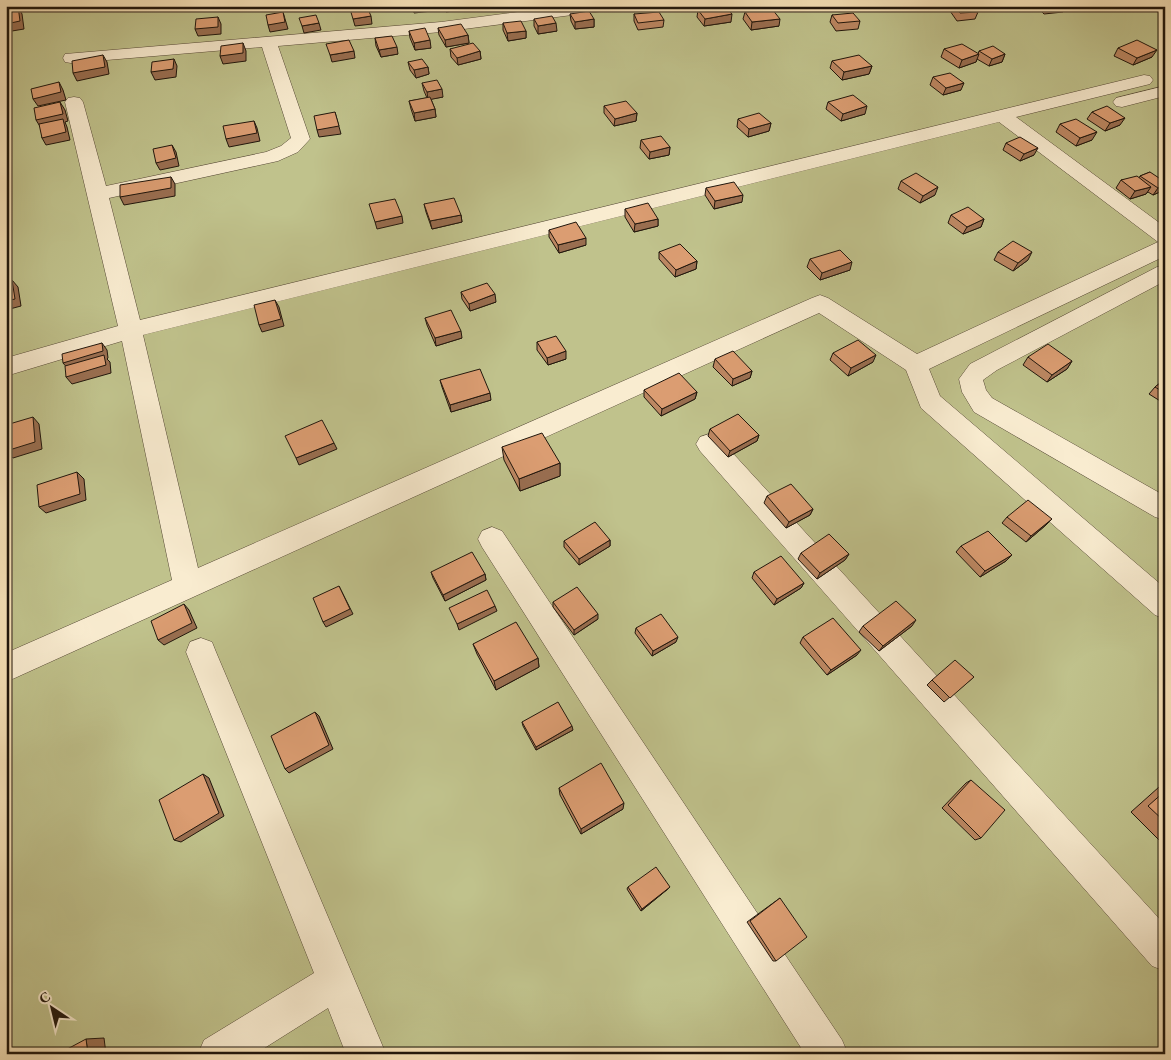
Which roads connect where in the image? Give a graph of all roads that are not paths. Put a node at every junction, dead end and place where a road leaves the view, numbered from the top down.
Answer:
1 (604, 6) edge
2 (868, 6) edge
3 (923, 6) edge
4 (268, 40) junction
5 (71, 58) dead end
6 (1144, 80) dead end
7 (1165, 91) edge
8 (74, 102) dead end
9 (1098, 109) edge
10 (1003, 116) junction
11 (1041, 125) dead end
12 (1022, 130) junction
13 (99, 194) junction
14 (1165, 237) edge
15 (1165, 247) edge
16 (1165, 272) edge
17 (132, 330) junction
18 (916, 365) junction
19 (6, 368) edge
20 (709, 444) dead end
21 (1165, 509) edge
22 (492, 539) dead end
23 (188, 585) junction
24 (1165, 606) edge
25 (201, 652) dead end
26 (6, 668) edge
27 (1165, 953) edge
28 (337, 981) junction
29 (218, 1054) edge
30 (366, 1054) edge
31 (828, 1054) edge

1 - 4 street
2 - 3 street
4 - 5 street
4 - 13 street
6 - 10 street
7 - 9 street
8 - 13 street
10 - 12 street
10 - 17 street
11 - 12 street
12 - 14 street
13 - 17 street
15 - 18 street
16 - 21 street
17 - 19 street
17 - 23 street
18 - 23 street
18 - 24 street
20 - 27 street
22 - 31 street
23 - 26 street
25 - 28 street
28 - 29 street
28 - 30 street

